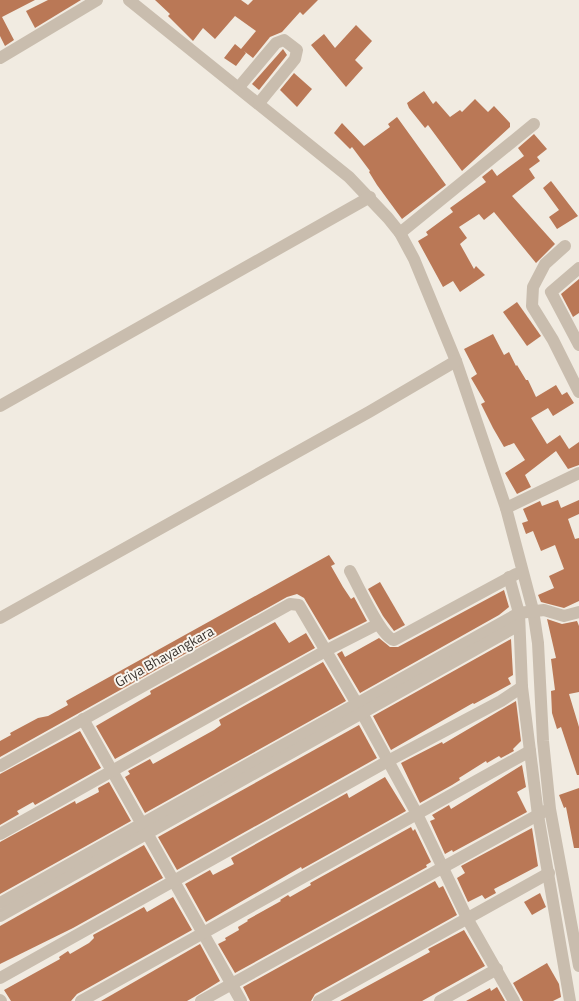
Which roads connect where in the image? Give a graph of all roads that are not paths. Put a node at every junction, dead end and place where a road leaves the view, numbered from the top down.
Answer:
1 (97, 0) edge
2 (130, 0) edge
3 (150, 0) edge
4 (141, 10) junction
5 (0, 58) edge
6 (239, 87) junction
7 (259, 103) junction
8 (534, 124) dead end
9 (370, 197) junction
10 (400, 233) junction
11 (565, 246) dead end
12 (579, 268) edge
13 (579, 345) edge
14 (456, 361) junction
15 (579, 392) edge
16 (0, 406) edge
17 (579, 473) edge
18 (506, 508) junction
19 (523, 570) junction
20 (350, 571) dead end
21 (509, 577) junction
22 (533, 610) junction
23 (579, 612) edge
24 (0, 618) edge
25 (519, 619) junction
26 (378, 624) junction
27 (327, 650) junction
28 (522, 687) junction
29 (360, 709) junction
30 (84, 719) junction
31 (530, 751) junction
32 (388, 761) junction
33 (0, 766) edge
34 (113, 771) junction
35 (550, 809) junction
36 (417, 814) junction
37 (538, 815) junction
38 (144, 828) junction
39 (0, 834) edge
40 (441, 868) junction
41 (549, 873) junction
42 (174, 880) junction
43 (0, 903) edge
44 (0, 916) edge
45 (468, 920) junction
46 (204, 932) junction
47 (579, 966) edge
48 (497, 969) junction
49 (0, 978) edge
50 (231, 984) junction
51 (81, 1001) edge
52 (201, 1001) edge
53 (241, 1001) edge
54 (319, 1001) edge
55 (440, 1001) edge
56 (514, 1001) edge
57 (570, 1001) edge

1 - 5 street
2 - 4 street
3 - 4 street
4 - 6 street
6 - 7 street
6 - 7 street
7 - 9 street
8 - 10 street
9 - 10 street
9 - 16 street
10 - 14 street
11 - 15 street
12 - 13 street
14 - 18 street
14 - 24 street
17 - 18 street
18 - 19 street
19 - 21 street
19 - 22 street
20 - 26 street
21 - 25 street
21 - 26 street
22 - 23 street
22 - 25 street
22 - 35 street
25 - 28 street
25 - 29 street
26 - 27 street
27 - 29 street, Griya Bhayangkara
27 - 30 street, Griya Bhayangkara
27 - 34 street
28 - 31 street
28 - 32 street
29 - 32 street, Griya Bhayangkara
29 - 38 street
30 - 33 street, Griya Bhayangkara
30 - 34 street
31 - 36 street
31 - 37 street
32 - 36 street, Griya Bhayangkara
32 - 42 street
34 - 38 street
34 - 39 street
35 - 37 street
35 - 47 street
36 - 40 street, Griya Bhayangkara
36 - 46 street
37 - 40 street
37 - 41 street
38 - 42 street
38 - 43 street
38 - 44 street
40 - 45 street, Griya Bhayangkara
40 - 50 street
41 - 45 street
41 - 57 street
42 - 46 street
42 - 49 street
45 - 48 street, Griya Bhayangkara
45 - 54 street
46 - 50 street
46 - 51 street
48 - 55 street
48 - 56 street, Griya Bhayangkara
50 - 52 street
50 - 53 street

